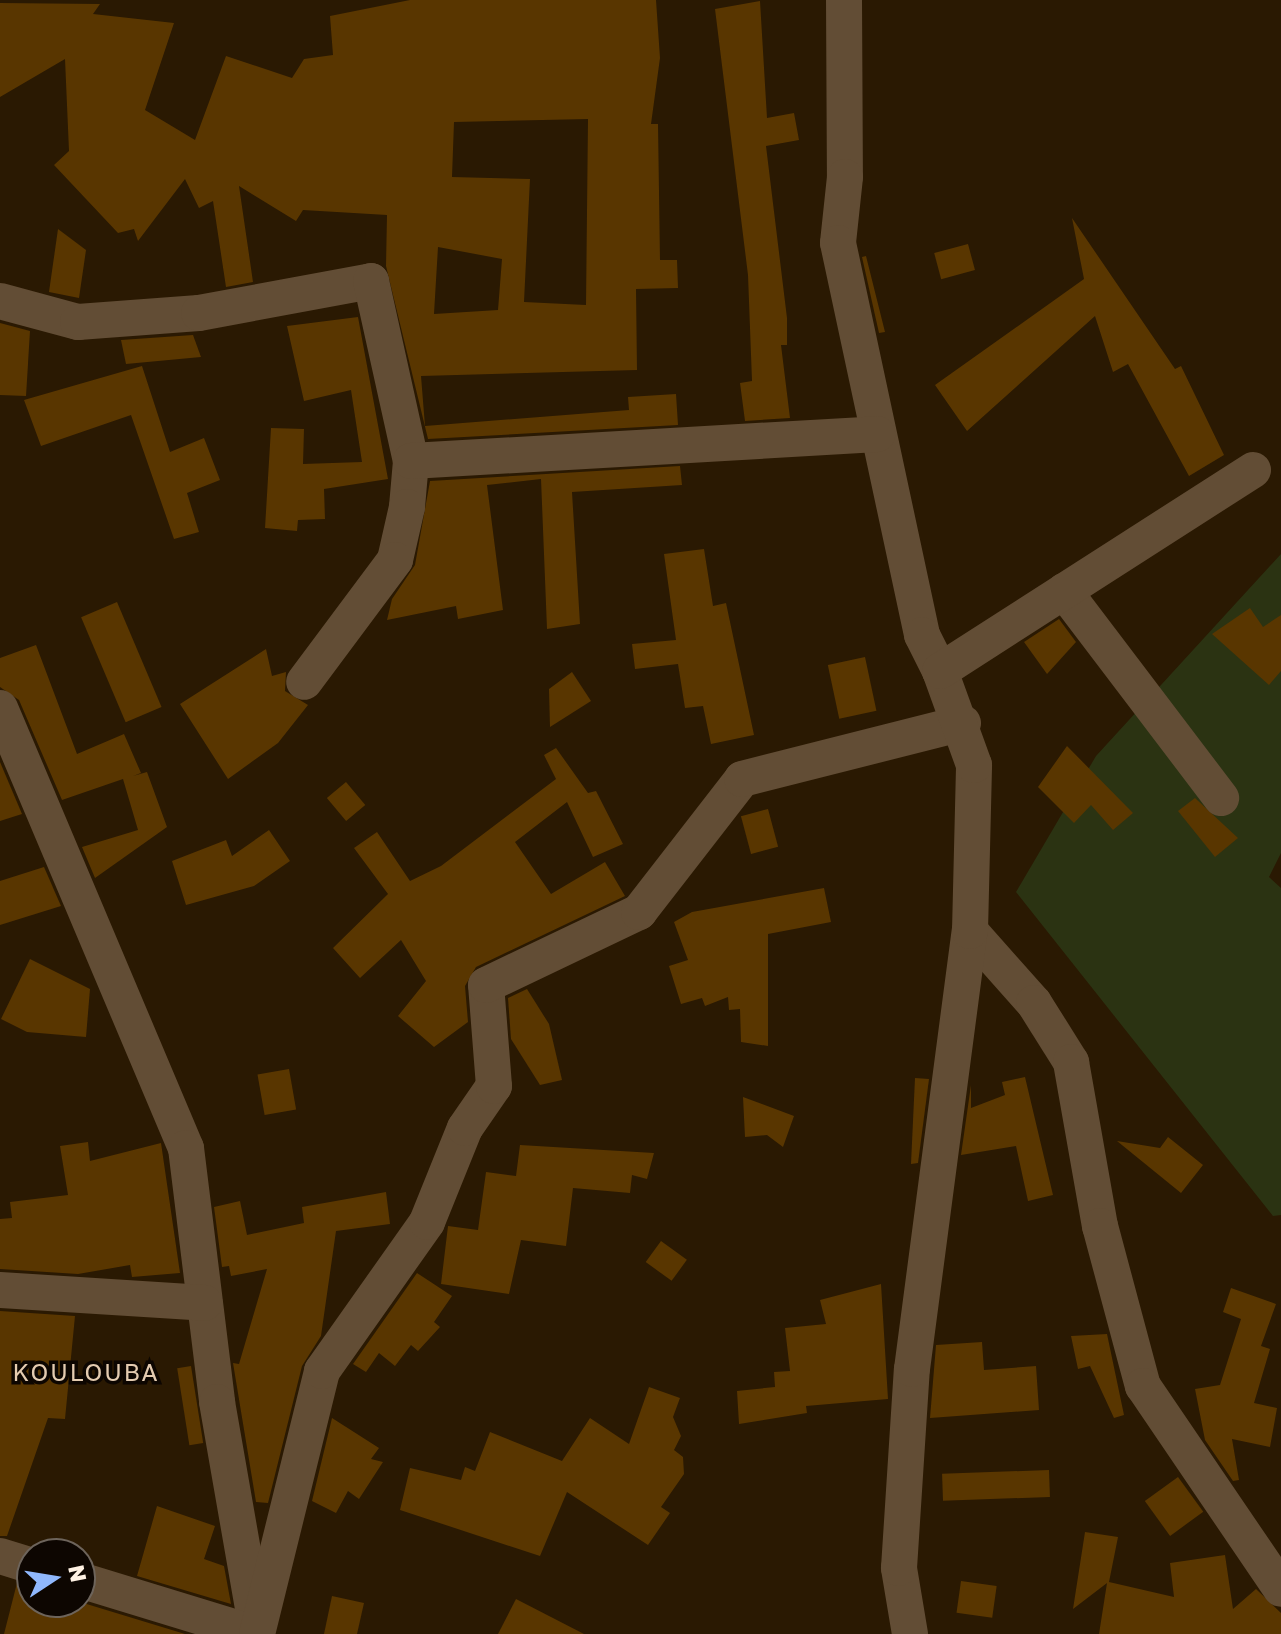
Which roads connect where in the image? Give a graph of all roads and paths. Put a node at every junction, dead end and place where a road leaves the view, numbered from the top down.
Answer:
1 (844, 0) edge
2 (0, 301) edge
3 (877, 434) junction
4 (411, 461) junction
5 (1253, 470) dead end
6 (1064, 591) junction
7 (940, 671) junction
8 (304, 682) dead end
9 (0, 708) edge
10 (963, 723) junction
11 (1221, 798) dead end
12 (970, 931) junction
13 (0, 1290) edge
14 (205, 1303) junction
15 (96, 1585) edge
16 (1281, 1589) edge
17 (257, 1634) edge
18 (910, 1634) edge

1 - 3 street
2 - 4 street
3 - 4 street
3 - 7 street
4 - 8 street
5 - 6 street
6 - 7 street
6 - 11 street
7 - 10 street
9 - 14 street
10 - 12 street
10 - 17 street
12 - 16 street
12 - 18 street
13 - 14 street
14 - 17 street
15 - 17 street

